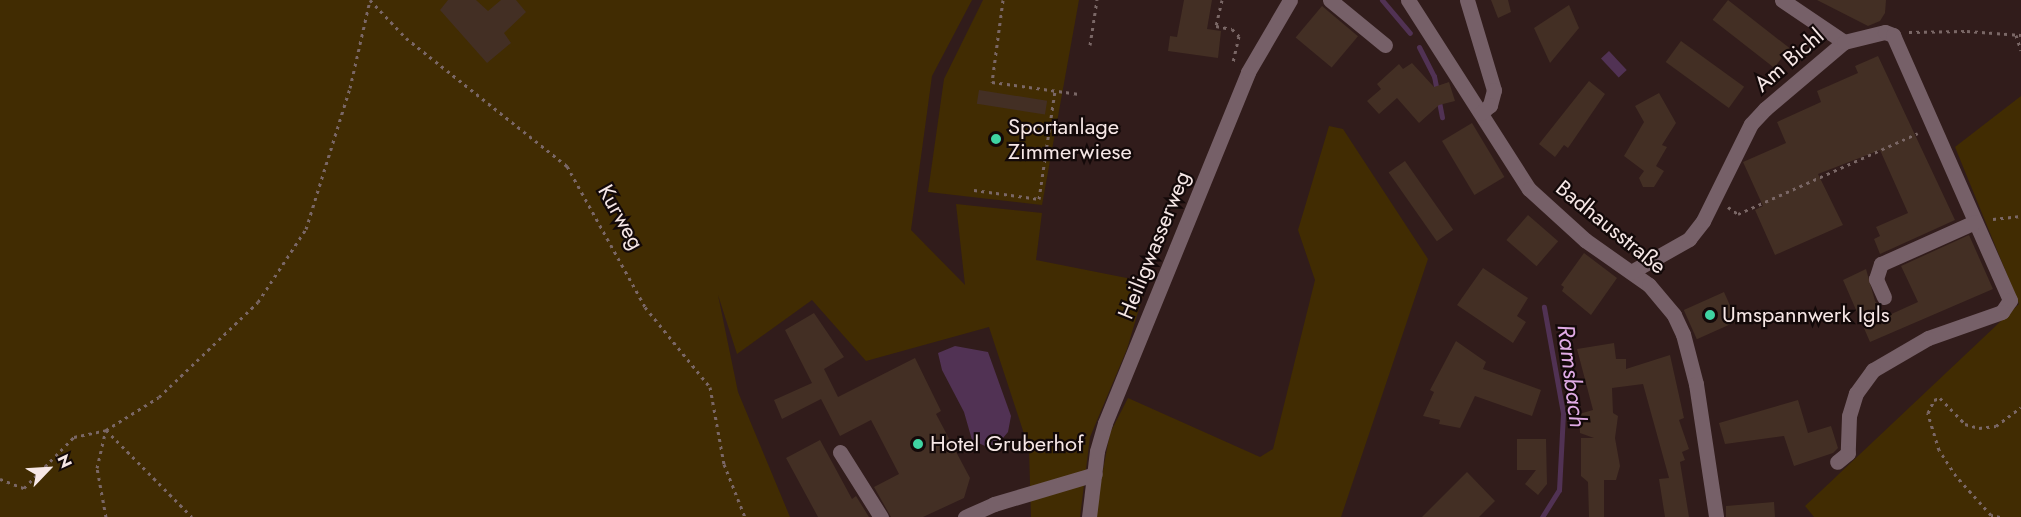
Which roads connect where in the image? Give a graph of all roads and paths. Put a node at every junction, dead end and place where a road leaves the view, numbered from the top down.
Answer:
1 (370, 0) edge
2 (1003, 0) edge
3 (1097, 0) edge
4 (1222, 0) edge
5 (1290, 0) edge
6 (1330, 0) edge
7 (1408, 0) edge
8 (1467, 0) edge
9 (1782, 0) edge
10 (1890, 33) junction
11 (2016, 35) junction
12 (2021, 35) edge
13 (1844, 42) junction
14 (1090, 45) dead end
15 (1385, 45) dead end
16 (2021, 50) edge
17 (1232, 70) dead end
18 (1055, 91) junction
19 (1079, 94) dead end
20 (1481, 112) junction
21 (1933, 126) junction
22 (974, 190) dead end
23 (1713, 196) junction
24 (2021, 216) edge
25 (1976, 222) junction
26 (1631, 272) junction
27 (1884, 297) dead end
28 (2021, 407) edge
29 (106, 430) junction
30 (840, 452) dead end
31 (1837, 462) dead end
32 (1095, 474) junction
33 (0, 479) edge
34 (744, 516) edge
35 (1991, 516) edge
36 (106, 517) edge
37 (192, 517) edge
38 (738, 517) edge
39 (881, 517) edge
40 (965, 517) edge
41 (1089, 517) edge
42 (1716, 517) edge
43 (2000, 517) edge

1 - 29 path
1 - 34 path, Kurweg
2 - 18 path
3 - 14 path
4 - 17 path
5 - 32 street, Heiligwasserweg
6 - 15 street
7 - 20 street, Badhausstraße
8 - 20 street
9 - 13 street
10 - 11 path
10 - 13 street, Am Bichl
10 - 21 street
11 - 12 path
11 - 16 path
13 - 23 street, Am Bichl
18 - 19 path
18 - 22 path
20 - 26 street, Badhausstraße
21 - 23 path
21 - 25 street
23 - 26 street, Am Bichl
24 - 25 path
25 - 27 street
25 - 31 street
26 - 42 street, Badhausstraße
28 - 35 path
29 - 33 path
29 - 36 path
29 - 37 path
30 - 39 street
32 - 40 street
32 - 41 street, Heiligwasserweg
34 - 38 path
35 - 43 path

